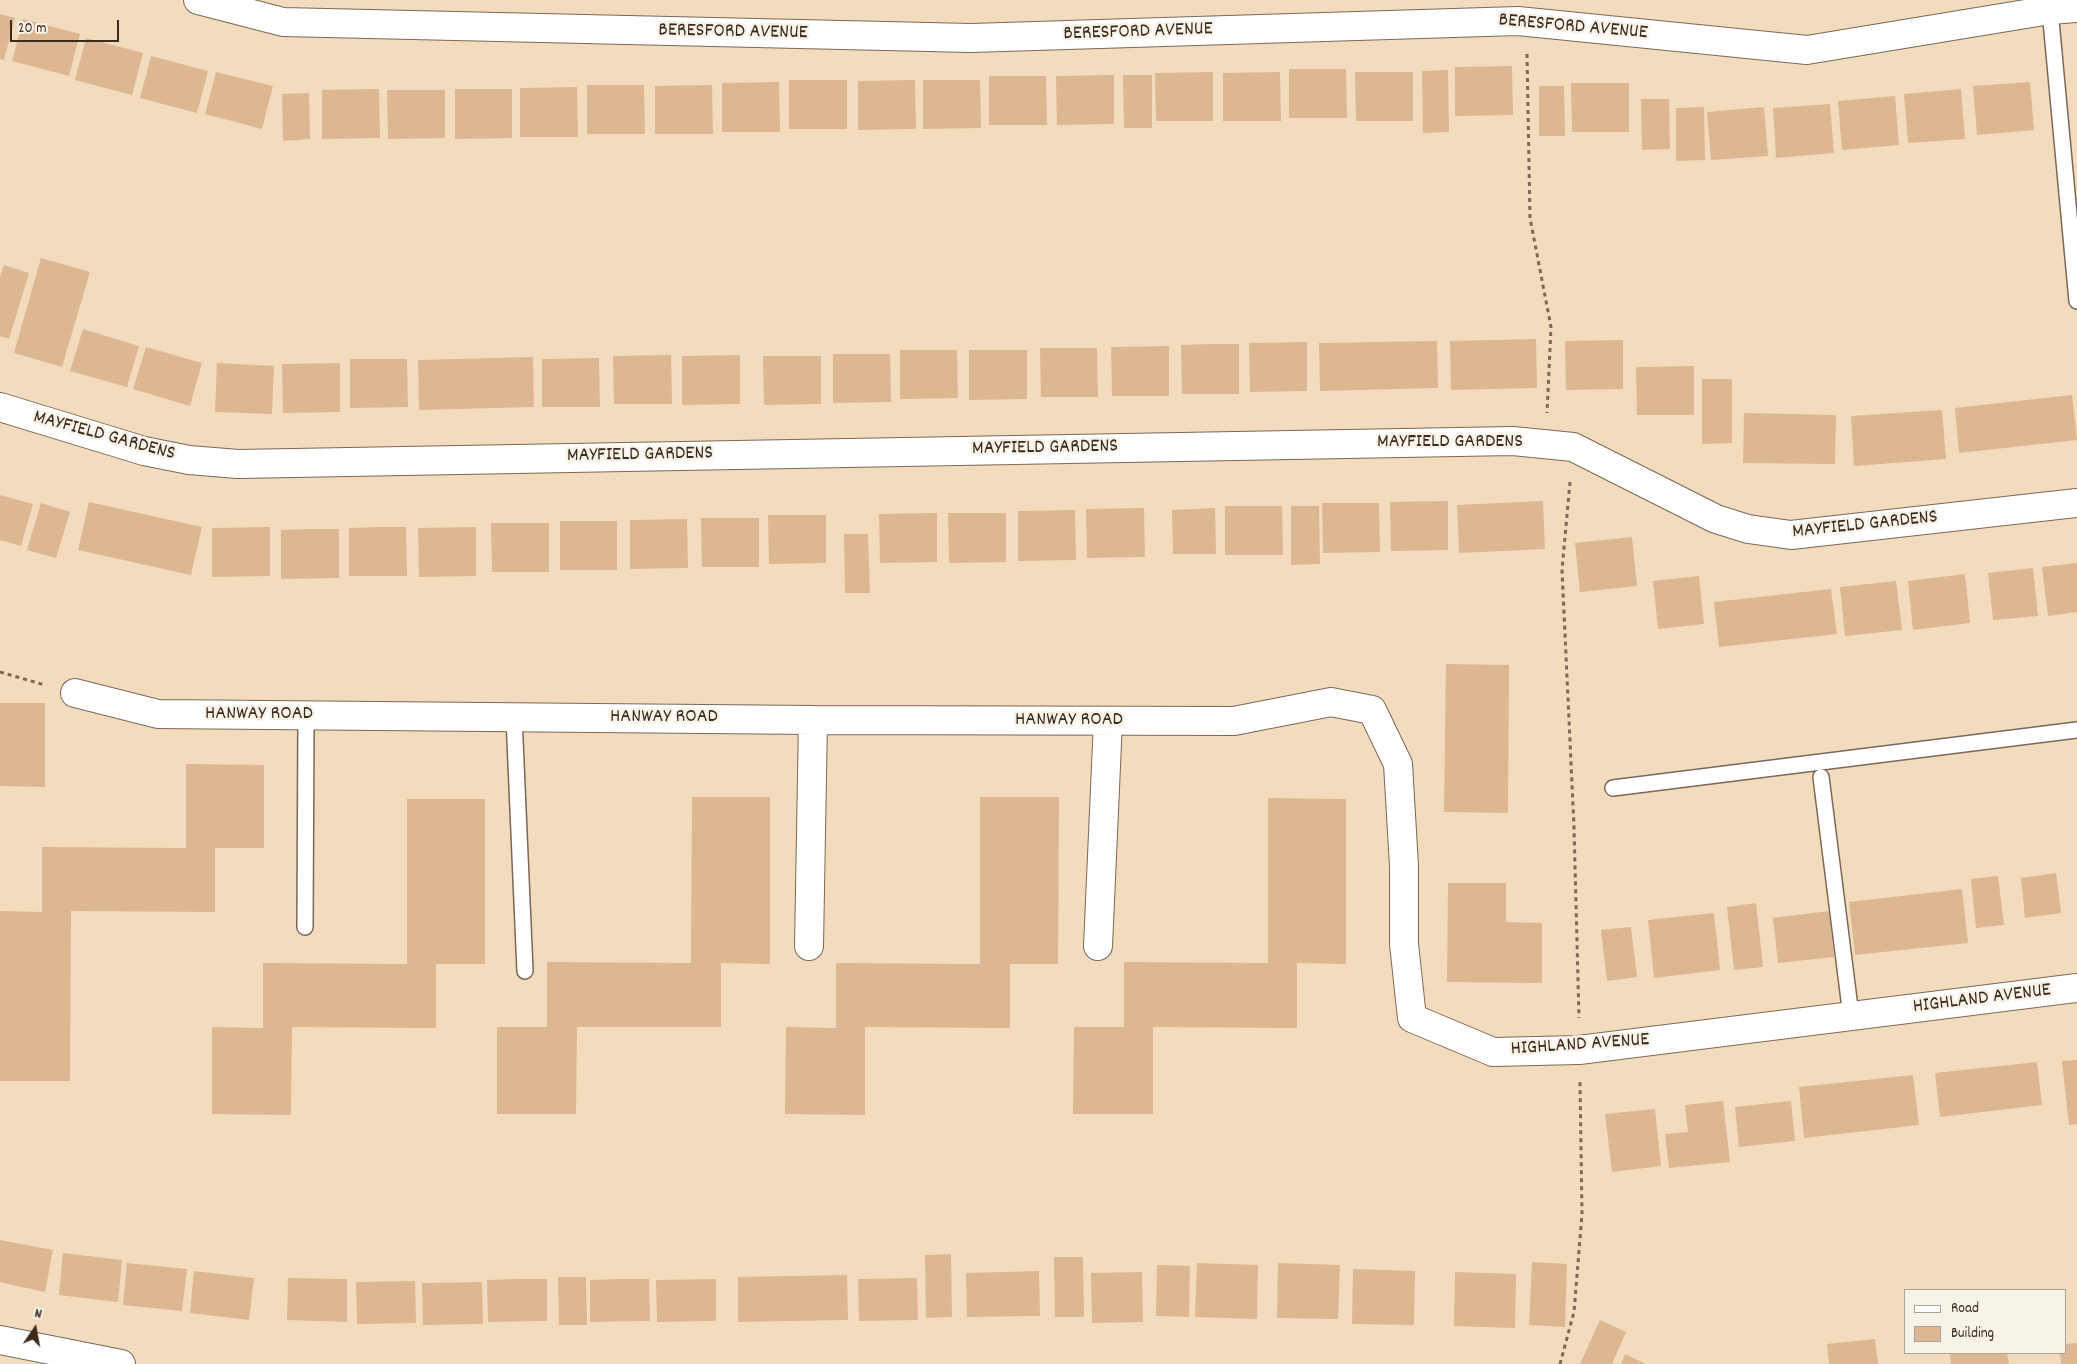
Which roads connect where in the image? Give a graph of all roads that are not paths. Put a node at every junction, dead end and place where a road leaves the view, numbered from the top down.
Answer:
1 (198, 0) edge
2 (2067, 6) edge
3 (2077, 301) edge
4 (0, 407) edge
5 (2077, 503) edge
6 (75, 693) road end
7 (1331, 702) joint
8 (306, 715) junction
9 (514, 717) junction
10 (813, 720) junction
11 (1108, 722) junction
12 (2077, 730) edge
13 (1821, 777) dead end
14 (1613, 788) dead end
15 (305, 926) dead end
16 (809, 946) dead end
17 (1098, 946) dead end
18 (525, 971) dead end
19 (2077, 988) edge
20 (1851, 1016) junction
21 (0, 1340) edge
22 (121, 1364) edge

1 - 2 street, BERESFORD AVENUE
2 - 3 lane
4 - 5 street, MAYFIELD GARDENS
6 - 8 street, HANWAY ROAD
7 - 11 street, HANWAY ROAD
7 - 20 street, HIGHLAND AVENUE
8 - 9 street, HANWAY ROAD
8 - 15 lane
9 - 10 street, HANWAY ROAD
9 - 18 lane
10 - 11 street, HANWAY ROAD
10 - 16 street
11 - 17 street
12 - 14 lane
13 - 20 lane
19 - 20 street, HIGHLAND AVENUE
21 - 22 street

